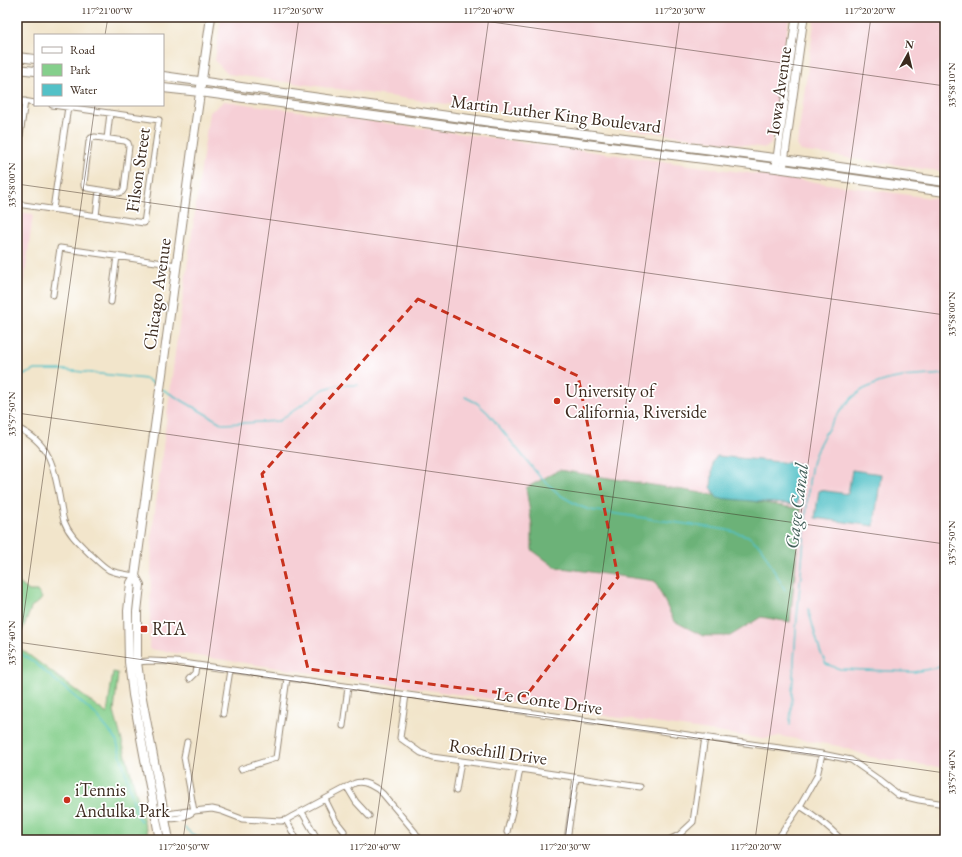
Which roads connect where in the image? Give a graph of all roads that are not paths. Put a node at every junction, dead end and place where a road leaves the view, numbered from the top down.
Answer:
1 (211, 17) edge
2 (796, 17) edge
3 (804, 17) edge
4 (17, 57) edge
5 (34, 59) edge
6 (17, 69) edge
7 (34, 71) edge
8 (164, 76) edge
9 (202, 82) junction
10 (164, 88) edge
11 (200, 92) junction
12 (17, 100) edge
13 (25, 101) junction
14 (34, 102) edge
15 (69, 106) edge
16 (110, 113) junction
17 (107, 139) junction
18 (17, 156) edge
19 (781, 159) junction
20 (780, 168) junction
21 (945, 182) edge
22 (99, 190) junction
23 (945, 192) edge
24 (17, 204) edge
25 (53, 209) junction
26 (96, 216) junction
27 (117, 256) junction
28 (177, 265) junction
29 (53, 295) dead end
30 (111, 302) dead end
31 (17, 428) edge
32 (136, 576) junction
33 (128, 624) junction
34 (138, 662) junction
35 (196, 665) junction
36 (230, 670) junction
37 (130, 676) junction
38 (287, 678) junction
39 (189, 679) dead end
40 (348, 687) junction
41 (406, 695) junction
42 (223, 714) dead end
43 (343, 726) dead end
44 (705, 737) junction
45 (187, 742) dead end
46 (822, 754) junction
47 (461, 761) junction
48 (520, 768) junction
49 (241, 769) dead end
50 (576, 778) junction
51 (347, 787) junction
52 (640, 787) dead end
53 (456, 791) dead end
54 (325, 799) junction
55 (945, 804) edge
56 (800, 806) junction
57 (194, 811) junction
58 (302, 812) junction
59 (369, 816) dead end
60 (165, 817) junction
61 (286, 820) junction
62 (344, 831) dead end
63 (507, 832) dead end
64 (160, 840) edge
65 (169, 840) edge
66 (297, 840) edge
67 (318, 840) edge
68 (420, 840) edge
69 (568, 840) edge
70 (669, 840) edge
71 (776, 840) edge
72 (842, 840) edge

1 - 9 main road, Chicago Avenue
2 - 19 street, Iowa Avenue
3 - 19 street, Iowa Avenue
4 - 5 main road
6 - 7 main road
8 - 9 main road, Martin Luther King Boulevard
9 - 11 main road, Chicago Avenue
9 - 19 main road, Martin Luther King Boulevard
10 - 11 main road, Martin Luther King Boulevard
11 - 20 main road, Martin Luther King Boulevard
11 - 28 main road, Chicago Avenue
12 - 13 street
13 - 14 street
13 - 18 street
15 - 16 street
15 - 25 street
16 - 17 street
16 - 26 street, Filson Street
17 - 22 street
17 - 22 street
19 - 20 street, Iowa Avenue
19 - 21 main road, Martin Luther King Boulevard
20 - 23 main road, Martin Luther King Boulevard
22 - 26 street
24 - 25 street
25 - 26 street
27 - 28 street
27 - 29 street
27 - 30 street
28 - 32 main road, Chicago Avenue
31 - 32 street
32 - 33 main road, Chicago Avenue
32 - 34 main road, Chicago Avenue
33 - 34 main road
33 - 37 main road, Chicago Avenue
34 - 35 street, Le Conte Drive
34 - 37 main road
34 - 60 main road, Chicago Avenue
35 - 36 street, Le Conte Drive
35 - 39 street
36 - 38 street, Le Conte Drive
36 - 42 street
37 - 64 main road, Chicago Avenue
38 - 40 street, Le Conte Drive
38 - 49 street
40 - 41 street, Le Conte Drive
40 - 43 street
41 - 44 street, Le Conte Drive
41 - 47 street, Rosehill Drive
44 - 46 street, Le Conte Drive
44 - 70 street
45 - 57 street
46 - 55 street, Le Conte Drive
46 - 56 street
47 - 48 street, Rosehill Drive
47 - 53 street
48 - 50 street, Rosehill Drive
48 - 63 street
50 - 52 street, Rosehill Drive
50 - 69 street
51 - 54 street
51 - 59 street
51 - 68 street
54 - 58 street
54 - 62 street
56 - 71 street
56 - 72 street
57 - 60 street
57 - 61 street
58 - 61 street
58 - 67 street
60 - 65 main road, Chicago Avenue
61 - 66 street

